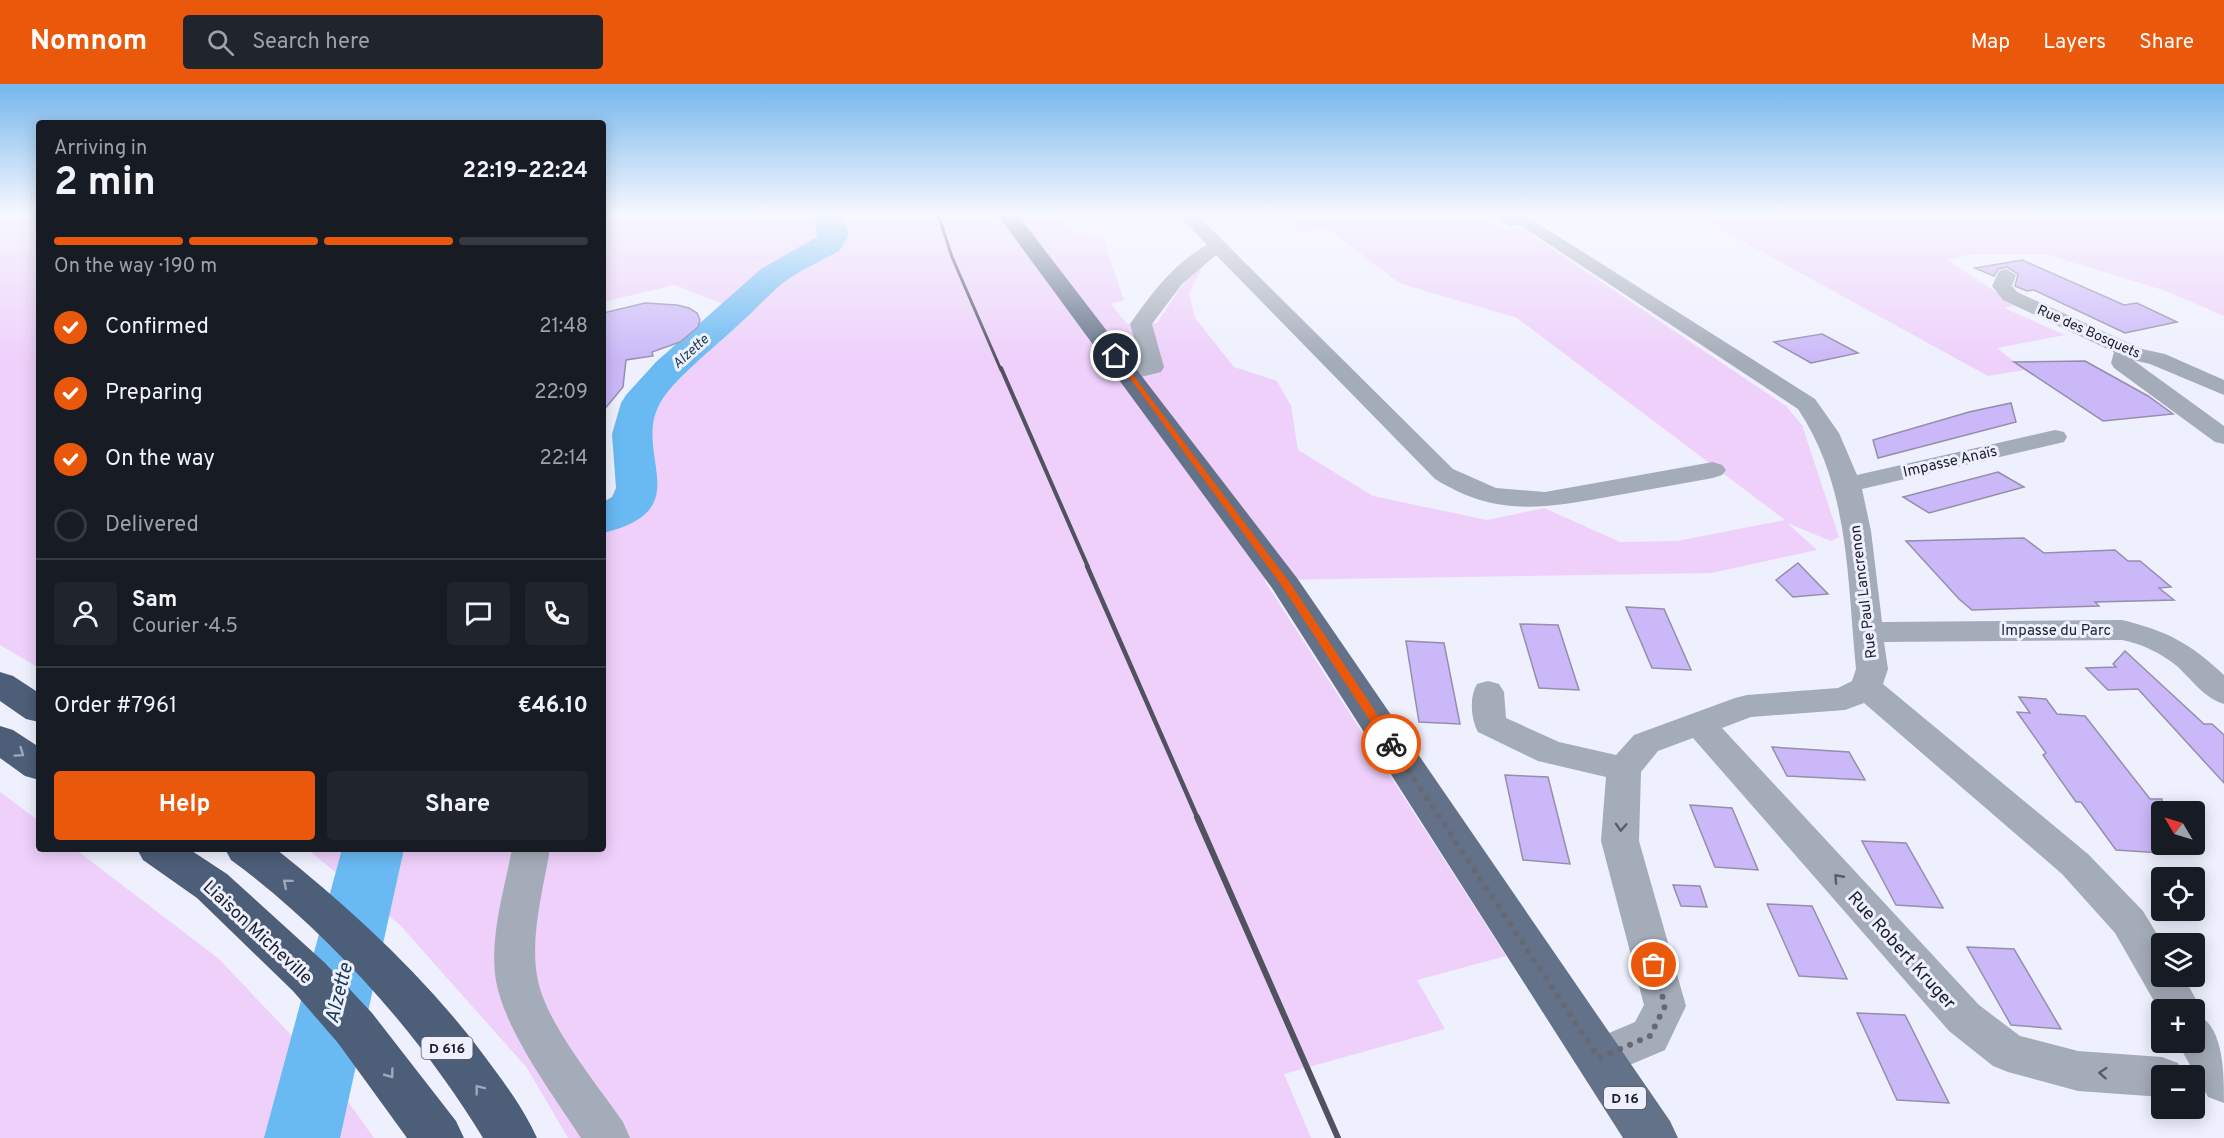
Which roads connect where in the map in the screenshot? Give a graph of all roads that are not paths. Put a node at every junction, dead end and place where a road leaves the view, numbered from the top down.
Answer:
1 (1052, 263) edge
2 (1191, 263) edge
3 (1234, 263) edge
4 (1592, 263) edge
5 (2007, 275) dead end
6 (2135, 354) junction
7 (1129, 373) junction
8 (2224, 388) edge
9 (2055, 437) dead end
10 (2224, 437) edge
11 (1713, 470) dead end
12 (1846, 485) junction
13 (1867, 632) junction
14 (0, 684) edge
15 (1866, 687) junction
16 (1488, 693) dead end
17 (2224, 693) edge
18 (36, 708) edge
19 (1699, 724) junction
20 (0, 739) edge
21 (36, 764) edge
22 (1624, 769) junction
23 (162, 852) edge
24 (250, 852) edge
25 (531, 852) edge
26 (2174, 999) edge
27 (2205, 1051) edge
28 (1599, 1058) junction
29 (2151, 1076) edge
30 (2205, 1081) edge
31 (2224, 1082) edge
32 (438, 1138) edge
33 (511, 1138) edge
34 (607, 1138) edge
35 (1652, 1138) edge

1 - 7 main road, D 16
2 - 7 street
3 - 11 street
4 - 12 street, Rue Paul Lancrenon
5 - 6 street, Rue des Bosquets
6 - 8 street, Rue des Bosquets
6 - 10 street
7 - 28 main road, D 16
9 - 12 street, Impasse Anaïs
12 - 13 street, Rue Paul Lancrenon
13 - 15 street, Rue Paul Lancrenon
13 - 17 street, Impasse du Parc
14 - 18 highway
15 - 19 street
15 - 26 street
16 - 22 street
19 - 22 street
29 -> 19 street, Rue Robert Kruger
20 -> 21 highway
22 -> 28 street
23 -> 32 highway, Liaison Micheville
33 -> 24 highway, D 616
25 - 34 street
27 - 31 street
28 - 35 main road, D 16
30 - 31 street

